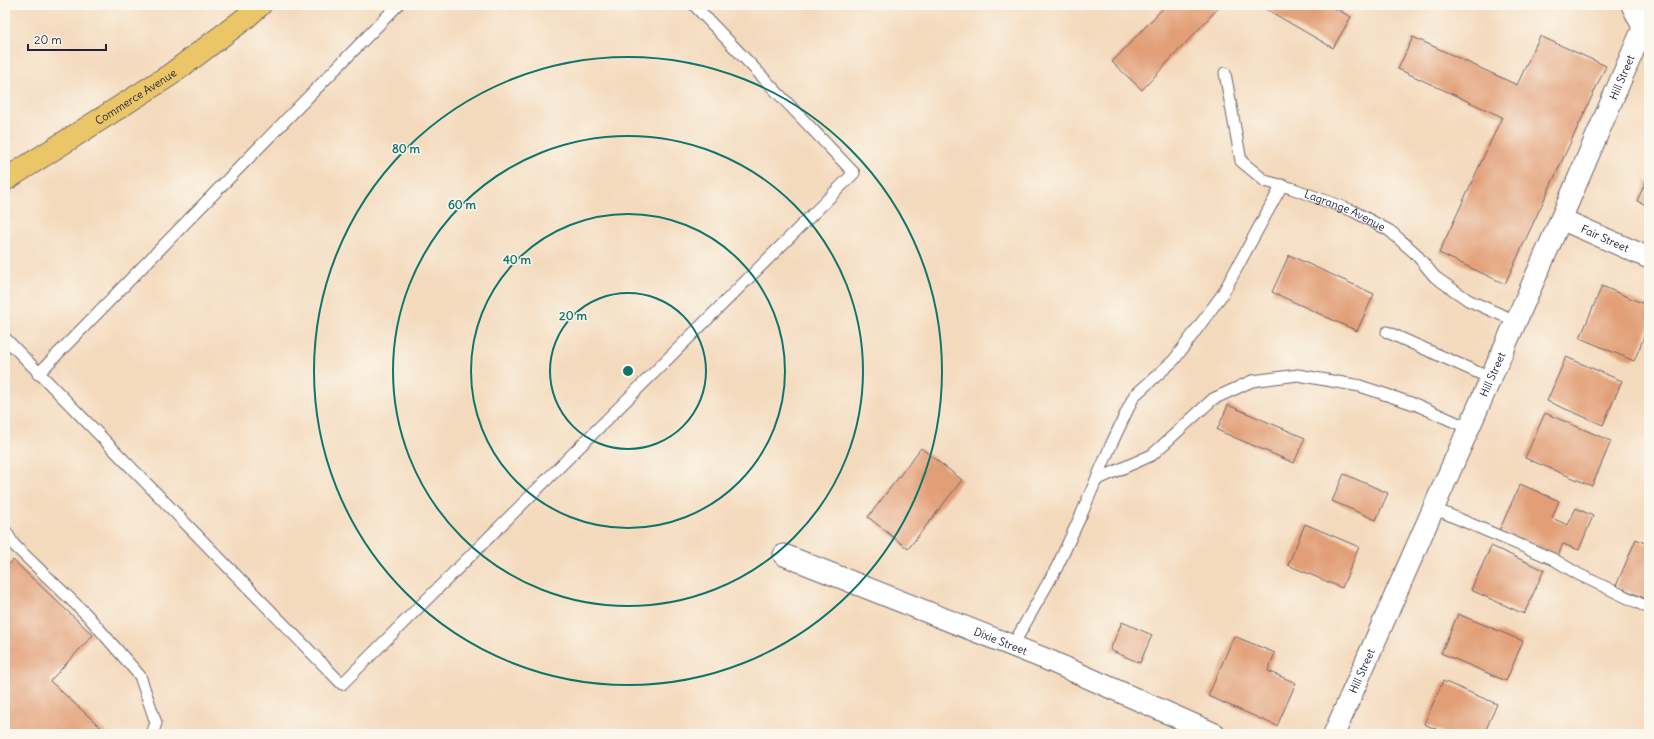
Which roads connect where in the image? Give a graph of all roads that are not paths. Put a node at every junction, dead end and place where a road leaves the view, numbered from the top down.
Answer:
1 (260, 5) edge
2 (398, 5) edge
3 (694, 5) edge
4 (1632, 5) edge
5 (704, 9) edge
6 (1646, 20) edge
7 (1225, 73) dead end
8 (5, 180) edge
9 (1282, 185) junction
10 (1561, 219) junction
11 (1649, 258) edge
12 (1515, 321) junction
13 (1387, 332) dead end
14 (5, 338) edge
15 (38, 374) junction
16 (1490, 378) junction
17 (1468, 428) junction
18 (1096, 480) junction
19 (1433, 508) junction
20 (5, 530) edge
21 (784, 555) dead end
22 (1649, 608) edge
23 (1013, 646) junction
24 (152, 734) edge
25 (1215, 734) edge
26 (1334, 734) edge

1 - 8 main road, Commerce Avenue
2 - 15 lane
3 - 5 lane
4 - 6 street
5 - 15 lane
6 - 10 street, Hill Street
7 - 9 lane, Lagrange Avenue
9 - 12 lane, Lagrange Avenue
9 - 18 lane
10 - 11 street, Fair Street
10 - 12 street, Hill Street
12 - 16 street, Hill Street
13 - 16 lane
14 - 15 lane
16 - 17 street, Hill Street
17 - 18 lane
17 - 19 street, Hill Street
18 - 23 lane
19 - 22 lane
19 - 26 street, Hill Street
20 - 24 lane
21 - 23 street, Dixie Street
23 - 25 street, Dixie Street

